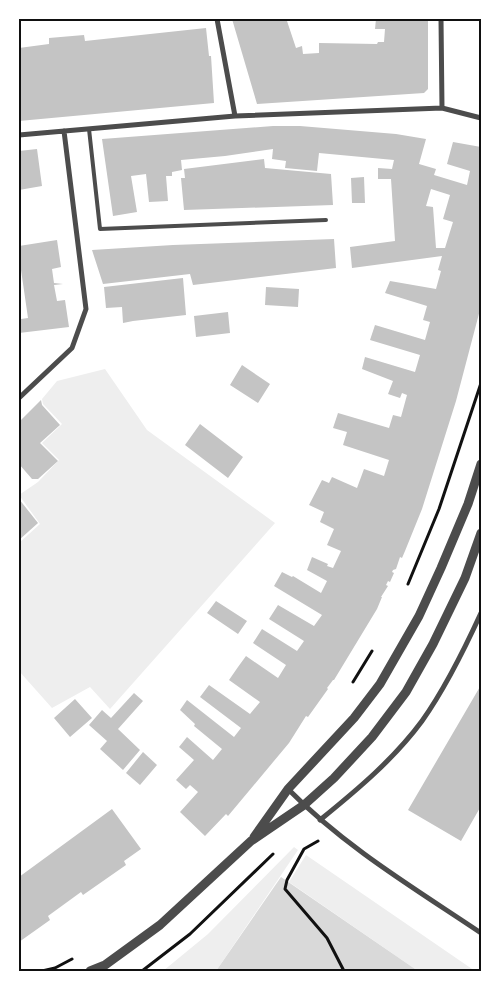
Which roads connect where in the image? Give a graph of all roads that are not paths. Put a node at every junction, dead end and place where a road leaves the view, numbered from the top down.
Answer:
1 (217, 19) edge
2 (441, 19) edge
3 (442, 108) junction
4 (235, 116) junction
5 (481, 118) edge
6 (89, 129) junction
7 (64, 131) junction
8 (19, 135) edge
9 (326, 220) dead end
10 (19, 398) edge
11 (481, 464) edge
12 (481, 533) edge
13 (481, 613) edge
14 (288, 789) junction
15 (304, 805) junction
16 (320, 820) junction
17 (251, 841) junction
18 (481, 933) edge
19 (90, 971) edge

1 - 4 street
2 - 3 street
3 - 4 street
3 - 5 street
4 - 6 street
6 - 7 street
6 - 9 lane
7 - 8 street
7 - 10 street
11 - 14 street
12 - 15 street
13 - 16 street
14 - 15 street
14 - 17 street
15 - 16 street
15 - 17 street
16 - 18 street
17 - 19 street

